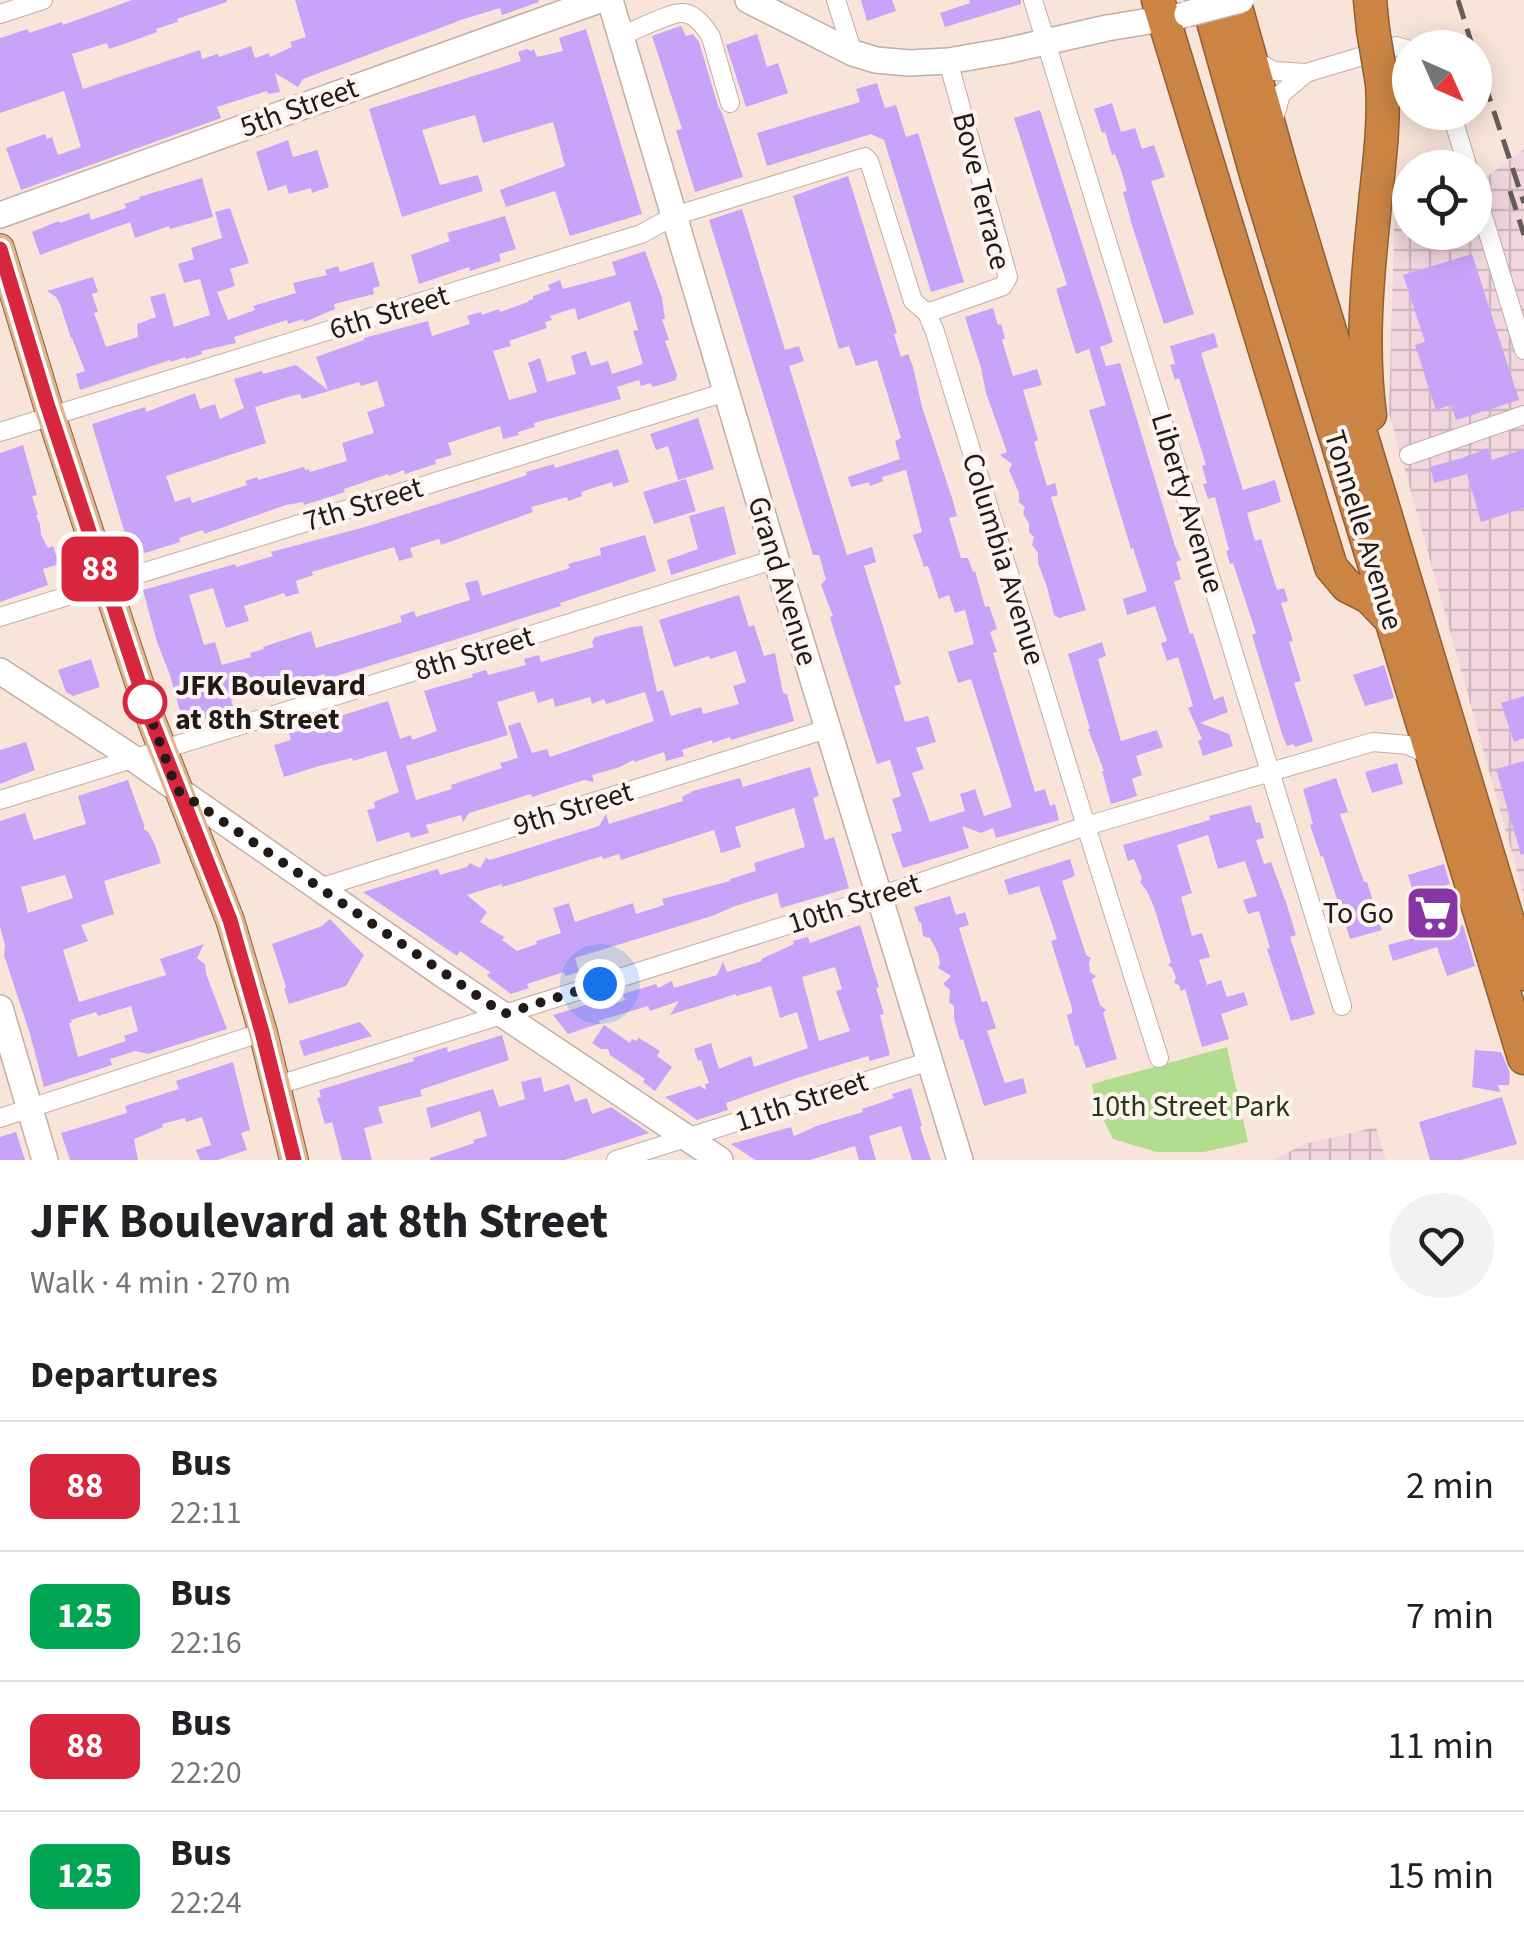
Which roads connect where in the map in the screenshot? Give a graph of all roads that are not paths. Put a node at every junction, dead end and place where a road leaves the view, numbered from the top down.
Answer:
1 (44, 0) edge
2 (748, 0) edge
3 (836, 0) edge
4 (1033, 0) edge
5 (1237, 0) edge
6 (1179, 8) edge
7 (0, 14) edge
8 (611, 14) edge
9 (1371, 15) edge
10 (1047, 41) junction
11 (1392, 47) edge
12 (853, 53) junction
13 (1251, 59) junction
14 (948, 60) junction
15 (1306, 73) junction
16 (730, 103) dead end
17 (1273, 139) junction
18 (775, 184) joint
19 (0, 216) edge
20 (674, 216) junction
21 (1492, 246) edge
22 (0, 248) edge
23 (927, 313) junction
24 (1524, 350) edge
25 (726, 392) junction
26 (1524, 415) edge
27 (51, 416) junction
28 (0, 432) edge
29 (1408, 455) dead end
30 (1378, 489) junction
31 (776, 560) junction
32 (105, 584) junction
33 (0, 617) edge
34 (1392, 622) junction
35 (0, 671) edge
36 (828, 728) junction
37 (162, 750) junction
38 (1434, 758) junction
39 (134, 760) junction
40 (1270, 771) junction
41 (177, 790) junction
42 (0, 800) edge
43 (1086, 826) junction
44 (319, 888) junction
45 (880, 896) junction
46 (1524, 974) edge
47 (1342, 1006) dead end
48 (0, 1008) edge
49 (504, 1014) junction
50 (262, 1032) junction
51 (1159, 1058) dead end
52 (1524, 1058) edge
53 (930, 1061) junction
54 (275, 1086) junction
55 (30, 1109) junction
56 (0, 1118) edge
57 (688, 1137) junction
58 (45, 1160) edge
59 (294, 1160) edge
60 (616, 1160) edge
61 (720, 1160) edge
62 (960, 1160) edge

1 - 7 street
2 - 12 main road
3 - 12 street
4 - 10 street, Liberty Avenue
5 - 6 main road, bridge
5 - 13 highway, Tonnelle Avenue
6 - 10 main road
6 - 34 highway, Tonnelle Avenue
6 - 34 highway
8 - 16 street
8 - 19 main road, 5th Street
8 - 20 main road, Grand Avenue
9 - 30 highway, bridge
10 - 14 main road
10 - 40 street, Liberty Avenue
11 - 15 street
12 - 14 main road
13 - 15 street
13 - 17 highway, Tonnelle Avenue
14 - 23 street, Bove Terrace
15 - 17 street
17 - 30 highway, Tonnelle Avenue
18 - 20 street, 6th Street
18 - 23 street, Columbia Avenue
20 - 25 main road, Grand Avenue
20 - 27 street, 6th Street
21 - 24 street
22 - 27 main road
23 - 43 street, Columbia Avenue
25 - 31 main road, Grand Avenue
25 - 32 street, 7th Street
26 - 29 street
27 - 28 street, 6th Street
27 - 32 main road
30 - 46 highway, Tonnelle Avenue
31 - 36 main road, Grand Avenue
31 - 37 street, 8th Street
32 - 33 street, 7th Street
32 - 37 main road
34 - 38 highway, Tonnelle Avenue
35 - 39 main road
36 - 44 street, 9th Street
36 - 45 main road, Grand Avenue
37 - 39 street, 8th Street
37 - 41 main road
38 - 40 street, 10th Street
38 - 52 highway, Tonnelle Avenue
39 - 41 main road
39 - 42 street, 8th Street
40 - 43 street, 10th Street
40 - 47 street, Liberty Avenue
41 - 44 main road
41 - 50 main road
43 - 45 street, 10th Street
43 - 51 street, Columbia Avenue
44 - 49 main road
45 - 49 street, 10th Street
45 - 53 main road, Grand Avenue
48 - 55 main road
49 - 54 street, 10th Street
49 - 57 main road
50 - 54 main road
50 - 55 street
53 - 57 street, 11th Street
53 - 62 main road, Grand Avenue
54 - 59 main road
55 - 56 street
55 - 58 main road
57 - 60 street, 11th Street
57 - 61 main road

